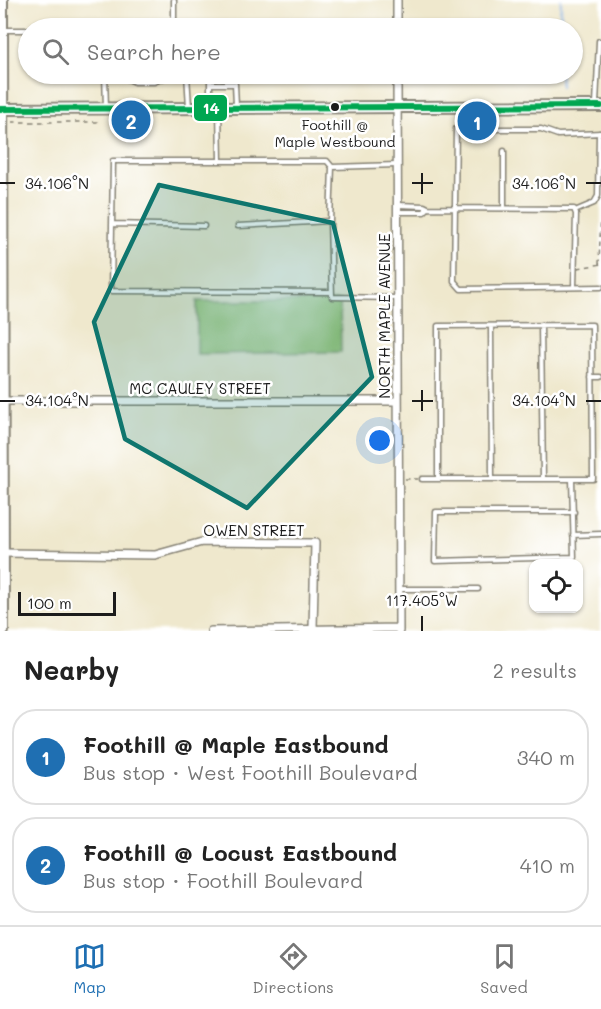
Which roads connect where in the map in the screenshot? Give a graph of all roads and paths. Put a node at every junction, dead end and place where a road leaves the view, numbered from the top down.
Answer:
1 (2, 0) edge
2 (174, 0) edge
3 (397, 0) edge
4 (174, 18) edge
5 (397, 18) edge
6 (2, 30) junction
7 (18, 30) edge
8 (601, 41) edge
9 (105, 84) edge
10 (188, 84) edge
11 (212, 84) joint
12 (397, 84) edge
13 (599, 106) edge
14 (106, 108) junction
15 (189, 108) junction
16 (214, 108) junction
17 (236, 108) junction
18 (397, 108) junction
19 (1, 109) edge
20 (11, 122) dead end
21 (101, 122) dead end
22 (1, 132) edge
23 (600, 133) edge
24 (1, 148) edge
25 (504, 152) dead end
26 (220, 161) junction
27 (1, 164) edge
28 (397, 165) junction
29 (332, 167) junction
30 (414, 206) junction
31 (504, 207) junction
32 (428, 208) junction
33 (455, 208) junction
34 (398, 209) junction
35 (575, 211) junction
36 (601, 211) edge
37 (414, 212) junction
38 (2, 214) edge
39 (330, 221) junction
40 (112, 224) junction
41 (204, 226) dead end
42 (238, 226) dead end
43 (600, 266) edge
44 (574, 268) junction
45 (574, 287) junction
46 (601, 287) edge
47 (330, 292) junction
48 (2, 298) edge
49 (398, 298) junction
50 (541, 325) junction
51 (490, 326) junction
52 (592, 377) junction
53 (601, 377) edge
54 (3, 401) junction
55 (398, 401) junction
56 (2, 450) edge
57 (404, 479) dead end
58 (422, 479) joint
59 (438, 479) junction
60 (492, 479) junction
61 (543, 479) junction
62 (572, 479) junction
63 (2, 512) edge
64 (574, 512) junction
65 (2, 525) edge
66 (601, 534) edge
67 (573, 535) junction
68 (3, 553) junction
69 (399, 589) junction
70 (478, 589) dead end
71 (313, 628) junction
72 (399, 629) edge
73 (3, 631) edge
74 (211, 631) edge

1 - 6 street
2 - 4 lane
3 - 5 street
6 - 7 lane
6 - 19 street
8 - 13 lane
9 - 14 lane
10 - 15 lane
11 - 16 lane
11 - 17 lane
12 - 18 street, NORTH MAPLE AVENUE
13 - 18 street
14 - 15 street
14 - 19 street
15 - 16 street
16 - 17 street
16 - 26 lane
17 - 18 street
18 - 28 street, NORTH MAPLE AVENUE
19 - 22 street
20 - 21 path
22 - 24 street
23 - 33 lane
23 - 35 lane
24 - 27 street
25 - 31 lane
26 - 29 lane
26 - 40 lane
27 - 38 street
28 - 29 lane
28 - 34 street, NORTH MAPLE AVENUE
29 - 39 lane
30 - 32 lane
30 - 34 lane
30 - 37 lane
31 - 33 lane
31 - 35 lane
32 - 33 lane
32 - 37 lane
33 - 45 lane
34 - 37 lane
34 - 49 street, NORTH MAPLE AVENUE
35 - 44 lane
36 - 43 path
38 - 48 street
39 - 42 lane
39 - 47 lane
40 - 41 lane
40 - 47 lane
43 - 44 path
44 - 45 lane
45 - 46 lane
47 - 49 lane
48 - 54 street
49 - 55 street, NORTH MAPLE AVENUE
50 - 51 lane
50 - 52 lane
50 - 61 lane
51 - 59 lane
51 - 60 lane
52 - 53 lane
52 - 62 lane
54 - 55 street, MC CAULEY STREET
54 - 56 street
55 - 69 street, NORTH MAPLE AVENUE
56 - 63 street
57 - 58 path
58 - 59 lane
59 - 60 lane
60 - 61 lane
61 - 62 lane
62 - 64 lane
63 - 65 street
64 - 67 lane
64 - 67 lane
65 - 68 street
66 - 67 lane
68 - 71 street, OWEN STREET
68 - 73 street
69 - 70 lane
69 - 72 street, NORTH MAPLE AVENUE
71 - 72 street
71 - 74 street

